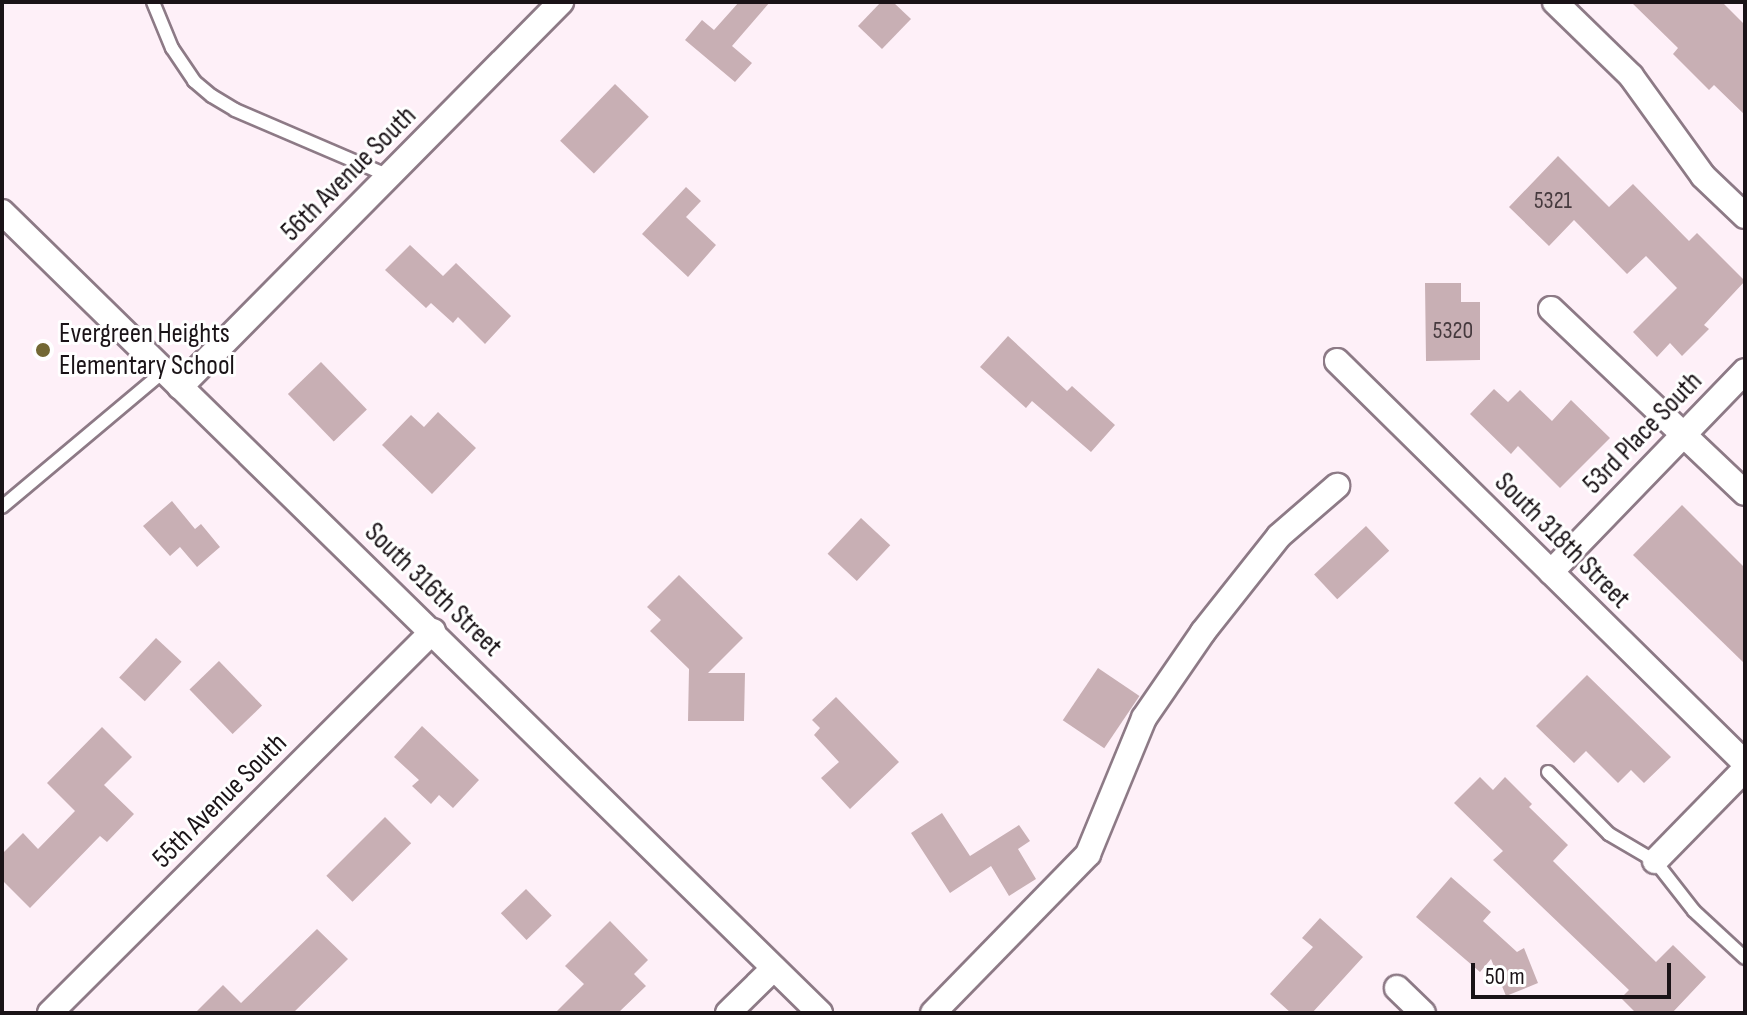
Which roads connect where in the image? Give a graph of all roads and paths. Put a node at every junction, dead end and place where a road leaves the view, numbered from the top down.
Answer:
1 (153, 2) edge
2 (561, 2) edge
3 (1555, 2) edge
4 (389, 176) junction
5 (2, 212) edge
6 (1745, 216) edge
7 (1551, 309) dead end
8 (1337, 361) dead end
9 (1745, 371) edge
10 (172, 379) junction
11 (1684, 435) junction
12 (1337, 486) dead end
13 (1745, 493) edge
14 (2, 507) edge
15 (1551, 572) junction
16 (433, 631) junction
17 (1745, 763) edge
18 (1745, 769) edge
19 (1548, 772) dead end
20 (1655, 861) junction
21 (1745, 958) edge
22 (774, 968) junction
23 (1397, 988) dead end
24 (50, 1013) edge
25 (728, 1013) edge
26 (820, 1013) edge
27 (933, 1013) edge
28 (1423, 1013) edge

1 - 4 lane
2 - 4 street, 56th Avenue South
3 - 6 street
4 - 10 street, 56th Avenue South
5 - 10 street, South 316th Street
7 - 11 street
8 - 15 street, South 318th Street
9 - 11 street, 53rd Place South
10 - 14 lane
10 - 16 street, South 316th Street
11 - 13 street
11 - 15 street, 53rd Place South
12 - 27 street
15 - 17 street, South 318th Street
16 - 22 street, South 316th Street
16 - 24 street, 55th Avenue South
18 - 20 street
19 - 20 lane
20 - 21 lane
22 - 25 street
22 - 26 street, South 316th Street
23 - 28 street

